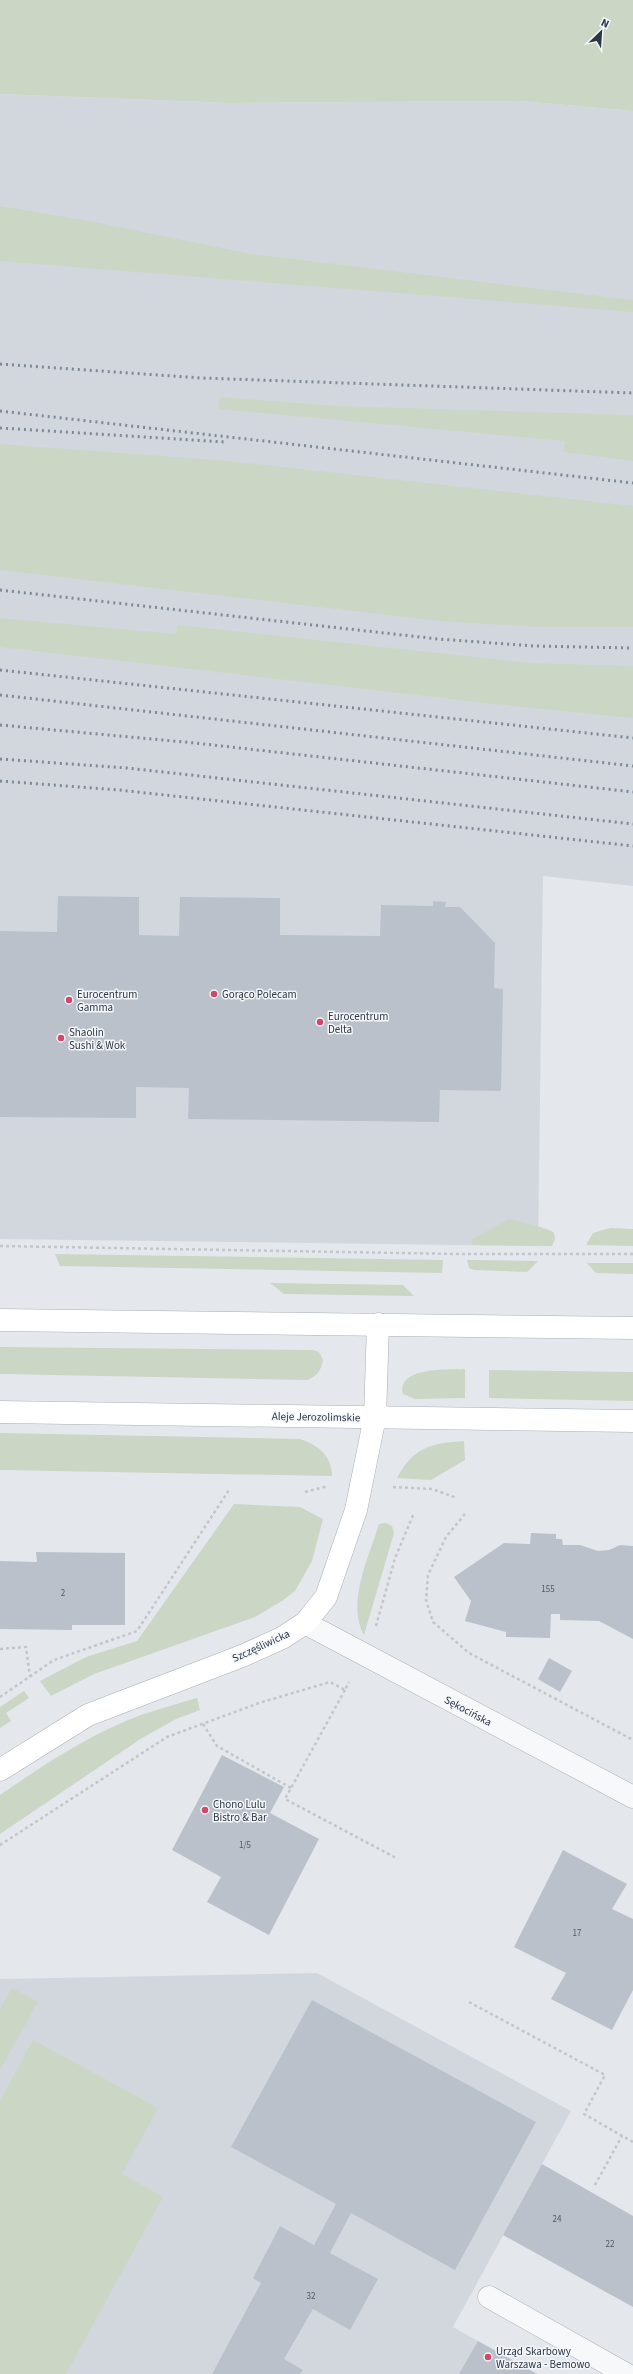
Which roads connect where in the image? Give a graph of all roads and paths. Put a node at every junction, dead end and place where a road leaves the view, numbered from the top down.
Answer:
1 (0, 1246) edge
2 (633, 1254) edge
3 (0, 1320) edge
4 (378, 1324) junction
5 (633, 1328) edge
6 (0, 1412) edge
7 (375, 1418) junction
8 (633, 1421) edge
9 (332, 1485) dead end
10 (390, 1487) dead end
11 (229, 1490) dead end
12 (304, 1492) dead end
13 (457, 1498) dead end
14 (414, 1513) dead end
15 (465, 1514) dead end
16 (304, 1623) junction
17 (0, 1649) edge
18 (364, 1656) junction
19 (30, 1677) junction
20 (345, 1690) junction
21 (0, 1696) edge
22 (202, 1724) junction
23 (633, 1740) edge
24 (0, 1770) edge
25 (291, 1788) junction
26 (633, 1797) edge
27 (0, 1846) edge
28 (398, 1859) dead end
29 (469, 2002) dead end
30 (622, 2136) junction
31 (633, 2142) edge
32 (595, 2185) dead end
33 (489, 2297) dead end
34 (626, 2374) edge

1 - 2 path
3 - 4 main road
4 - 5 main road
4 - 7 main road, Szczęśliwicka
6 - 7 main road, Aleje Jerozolimskie
7 - 8 main road, Aleje Jerozolimskie
7 - 16 main road, Szczęśliwicka
9 - 12 path
10 - 13 path
11 - 19 path
14 - 18 path
15 - 23 path
16 - 18 street, Sękocińska
16 - 24 main road, Szczęśliwicka
17 - 19 path
18 - 20 path
18 - 26 street, Sękocińska
19 - 21 path
20 - 22 path
20 - 25 path
22 - 25 path
22 - 27 path
25 - 28 path
29 - 30 path
30 - 31 path
30 - 32 path
33 - 34 street

